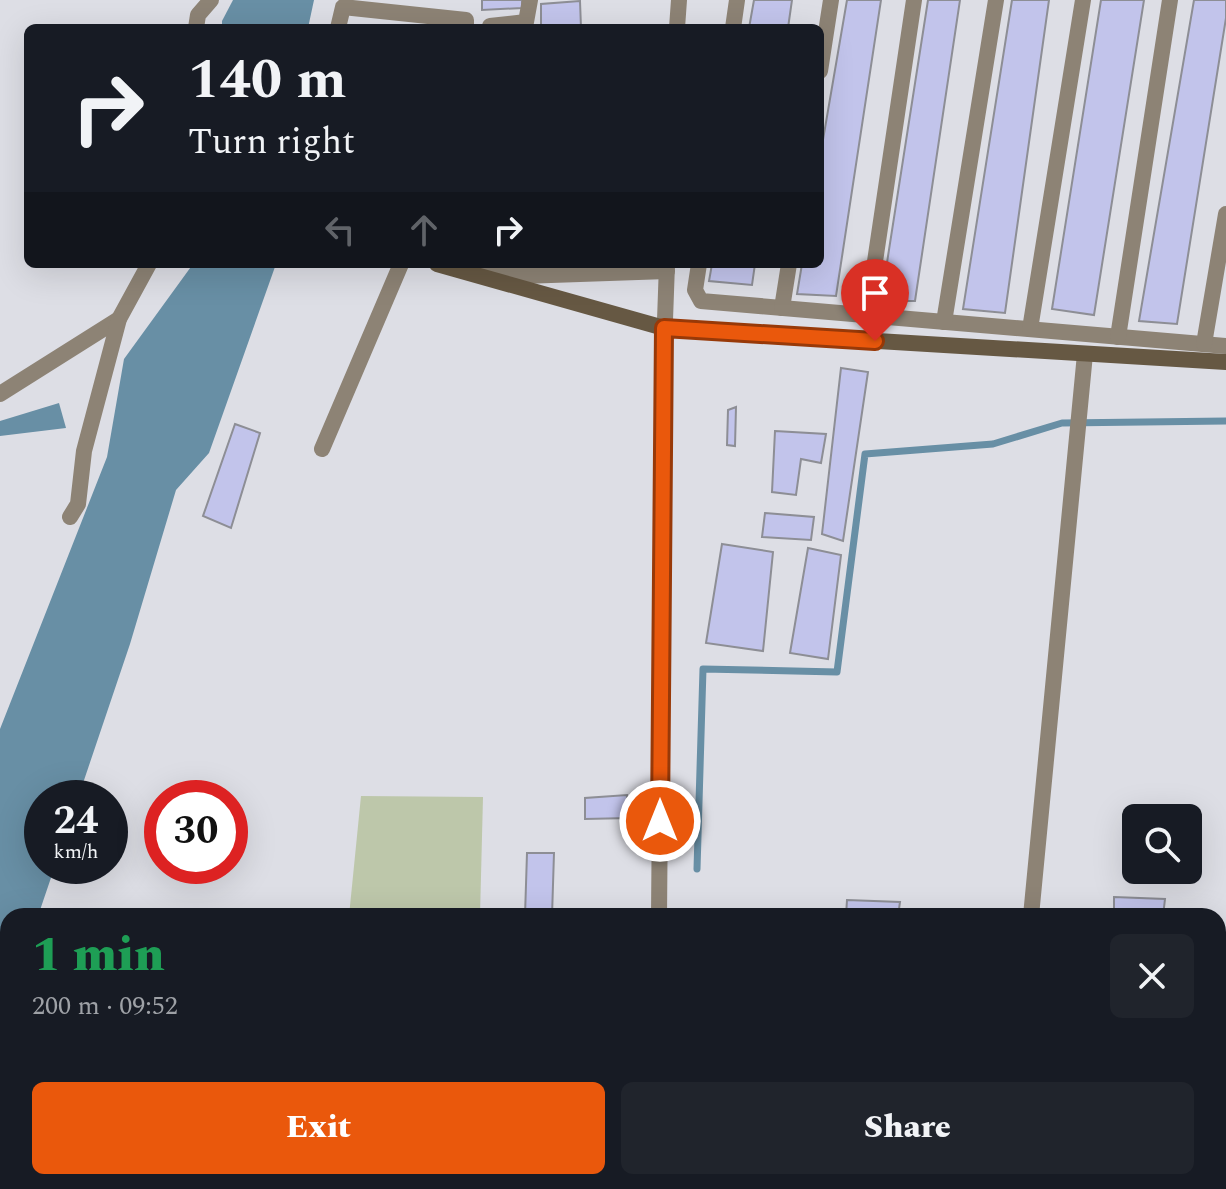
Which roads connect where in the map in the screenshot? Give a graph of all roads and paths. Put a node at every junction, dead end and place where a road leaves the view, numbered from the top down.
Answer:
1 (211, 0) edge
2 (530, 0) edge
3 (679, 0) edge
4 (737, 0) edge
5 (831, 0) edge
6 (914, 0) edge
7 (996, 0) edge
8 (1083, 0) edge
9 (1170, 0) edge
10 (197, 24) edge
11 (339, 24) edge
12 (466, 24) edge
13 (508, 24) edge
14 (677, 24) edge
15 (734, 24) edge
16 (824, 45) edge
17 (1226, 214) edge
18 (147, 268) edge
19 (399, 268) edge
20 (489, 268) edge
21 (667, 268) edge
22 (698, 268) edge
23 (788, 268) edge
24 (782, 308) junction
25 (867, 315) junction
26 (119, 319) junction
27 (944, 322) junction
28 (664, 328) junction
29 (1030, 329) junction
30 (1118, 337) junction
31 (1204, 344) junction
32 (1226, 346) edge
33 (1085, 354) junction
34 (1226, 362) edge
35 (0, 394) edge
36 (322, 449) dead end
37 (70, 517) dead end
38 (659, 908) edge
39 (1032, 908) edge

1 - 10 street
2 - 13 street
3 - 14 street
4 - 15 street
5 - 16 street
6 - 25 street
7 - 27 street
8 - 29 street
9 - 30 street
11 - 12 street
17 - 31 street
18 - 26 street
19 - 36 street
20 - 21 street
20 - 28 street
21 - 28 street
22 - 24 street
23 - 24 street
24 - 25 street
25 - 27 street
26 - 35 street
26 - 37 street
27 - 29 street
28 - 33 street
28 - 38 street
29 - 30 street
30 - 31 street
31 - 32 street
33 - 34 street
33 - 39 street

